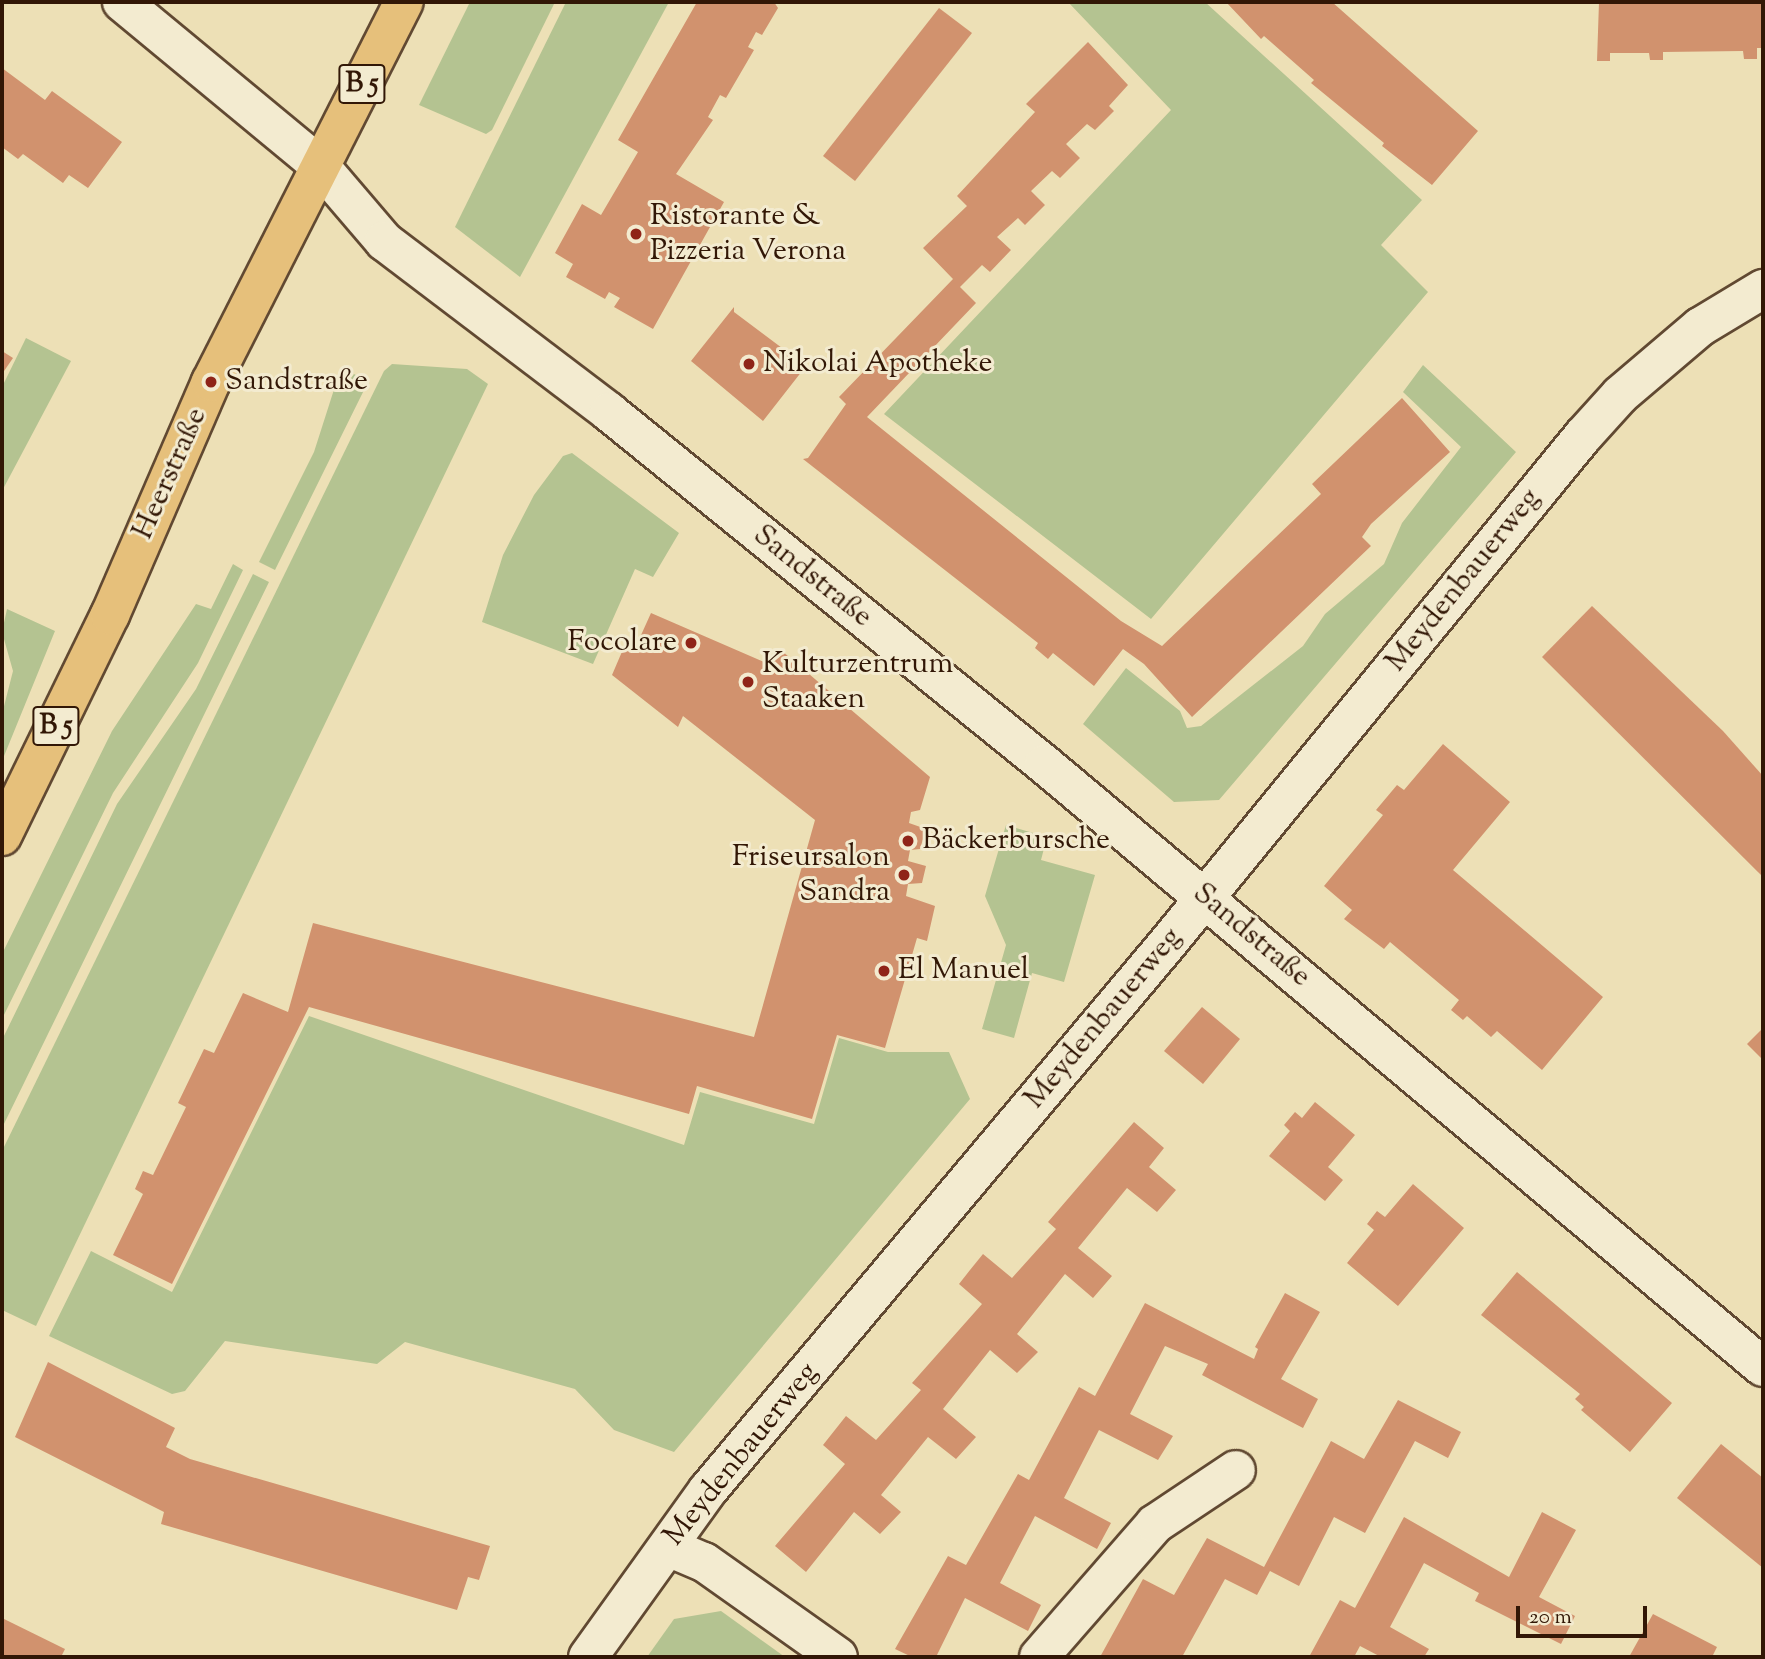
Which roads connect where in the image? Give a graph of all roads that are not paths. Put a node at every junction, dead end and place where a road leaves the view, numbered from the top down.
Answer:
1 (122, 2) edge
2 (404, 2) edge
3 (320, 166) junction
4 (1763, 289) edge
5 (2, 836) edge
6 (1205, 897) junction
7 (1763, 1367) edge
8 (1236, 1470) dead end
9 (668, 1547) junction
10 (589, 1657) edge
11 (838, 1657) edge
12 (1039, 1657) edge

1 - 3 street, Sandstraße
2 - 3 main road, Heerstraße / B 5
3 - 5 main road, Heerstraße / B 5
3 - 6 street, Sandstraße
4 - 6 street, Meydenbauerweg
6 - 7 street, Sandstraße
6 - 9 street, Meydenbauerweg
8 - 12 street
9 - 10 street, Meydenbauerweg
9 - 11 street

